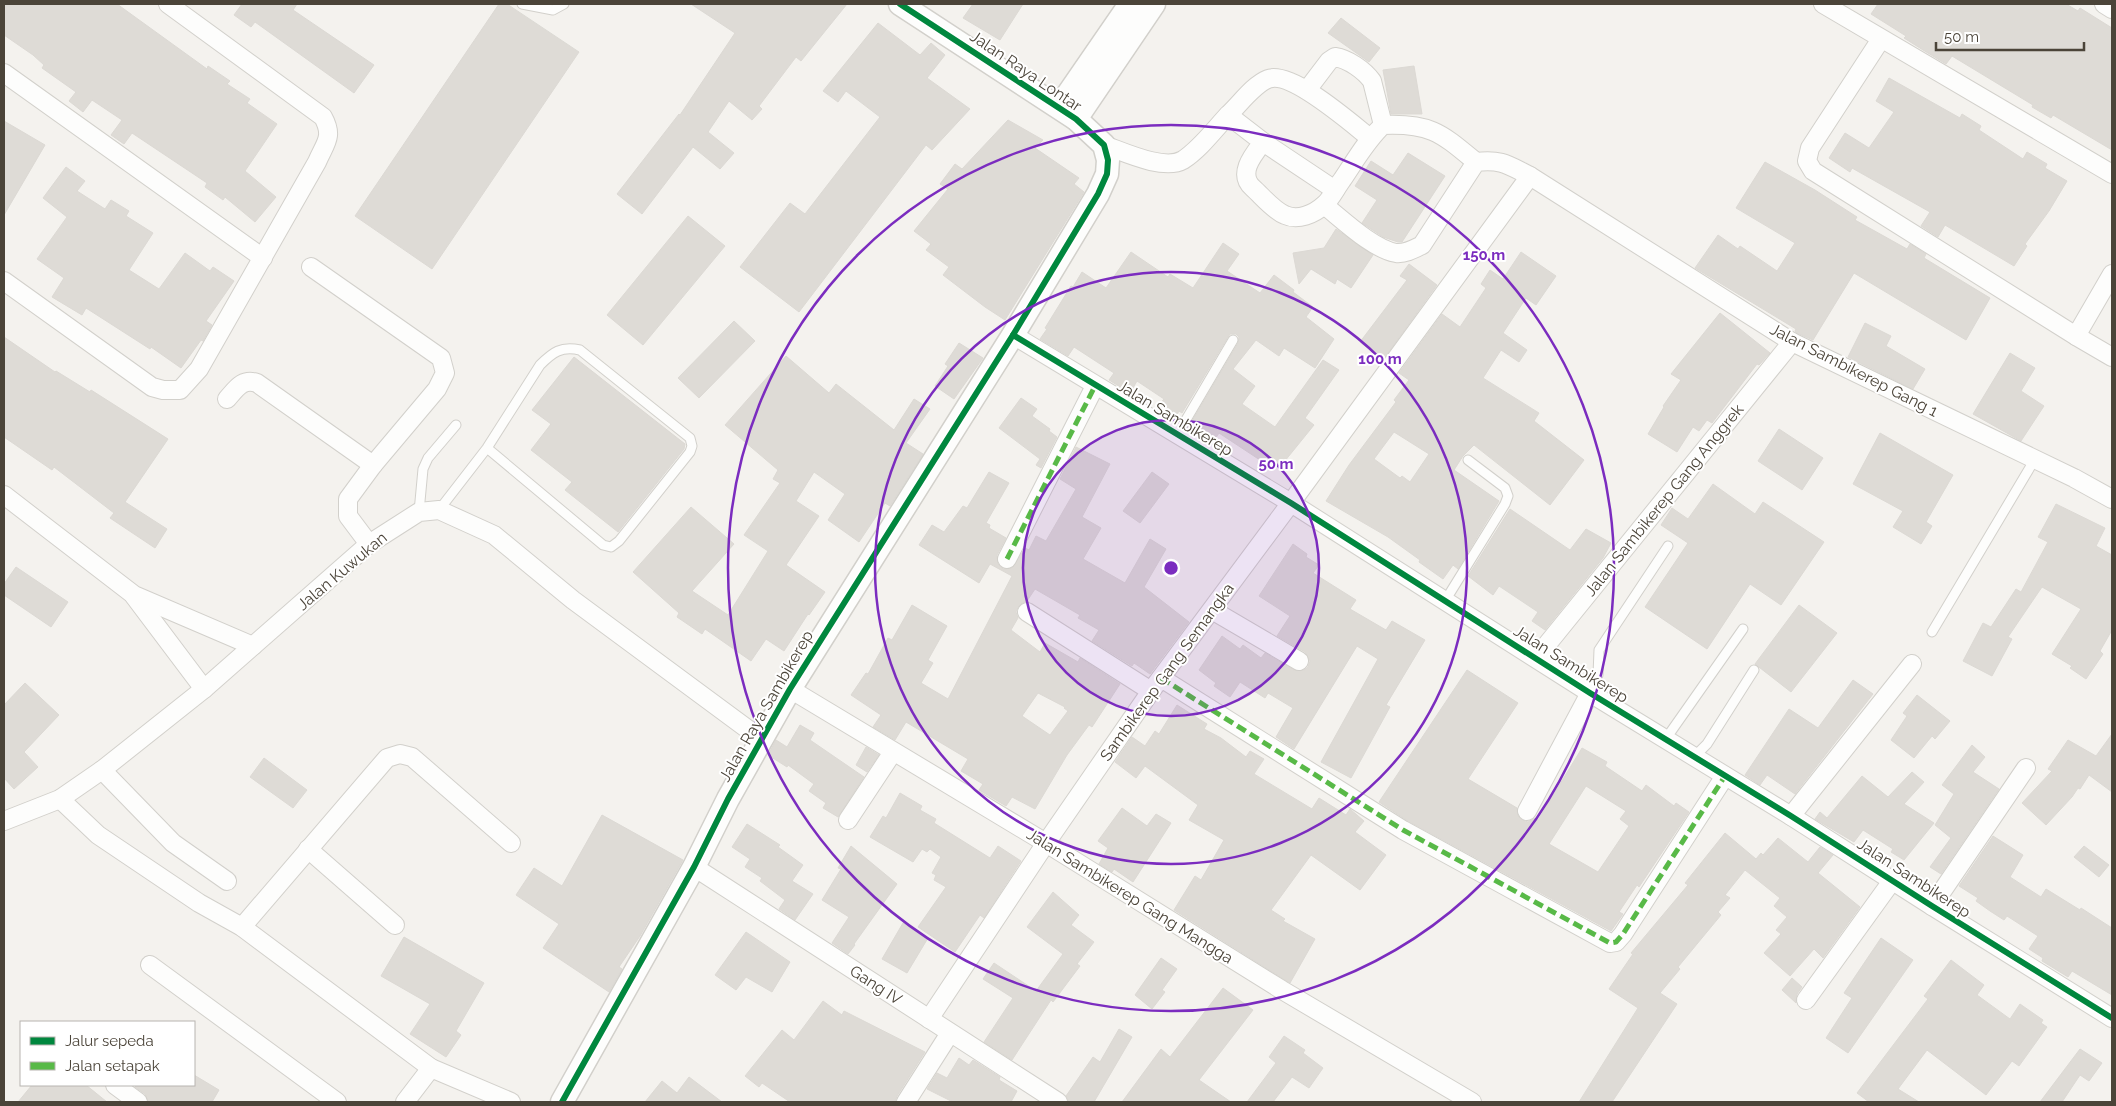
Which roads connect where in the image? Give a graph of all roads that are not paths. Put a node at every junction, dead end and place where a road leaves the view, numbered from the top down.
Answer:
1 (168, 4) edge
2 (522, 4) edge
3 (564, 4) edge
4 (900, 4) edge
5 (1130, 4) edge
6 (1154, 4) edge
7 (1823, 4) edge
8 (2104, 4) edge
9 (2112, 9) edge
10 (1881, 39) junction
11 (4, 73) edge
12 (1307, 90) junction
13 (1067, 113) junction
14 (1228, 115) junction
15 (1383, 125) junction
16 (1370, 138) junction
17 (1263, 142) junction
18 (1104, 145) junction
19 (1476, 162) junction
20 (2112, 174) edge
21 (1530, 176) junction
22 (1335, 190) junction
23 (1324, 205) junction
24 (263, 258) junction
25 (311, 267) dead end
26 (2112, 274) edge
27 (4, 281) edge
28 (1012, 335) junction
29 (2076, 336) junction
30 (1233, 340) dead end
31 (1792, 342) junction
32 (2112, 357) edge
33 (1095, 386) junction
34 (227, 399) dead end
35 (456, 424) dead end
36 (1177, 435) junction
37 (487, 448) junction
38 (2035, 459) junction
39 (1468, 460) dead end
40 (373, 465) junction
41 (4, 496) edge
42 (2112, 499) edge
43 (1291, 503) junction
44 (439, 510) junction
45 (419, 512) junction
46 (369, 544) junction
47 (1668, 546) dead end
48 (1007, 559) dead end
49 (134, 595) junction
50 (1445, 601) junction
51 (1212, 610) junction
52 (1027, 612) dead end
53 (1743, 629) dead end
54 (1932, 632) dead end
55 (253, 646) junction
56 (1536, 658) junction
57 (1299, 661) dead end
58 (1912, 664) dead end
59 (1754, 670) dead end
60 (1156, 684) junction
61 (204, 689) junction
62 (790, 689) junction
63 (1590, 693) junction
64 (761, 739) junction
65 (1665, 740) junction
66 (893, 752) junction
67 (1694, 757) junction
68 (2026, 768) dead end
69 (102, 770) junction
70 (1725, 776) junction
71 (60, 799) junction
72 (1527, 811) dead end
73 (1791, 816) junction
74 (848, 820) dead end
75 (4, 821) edge
76 (511, 843) dead end
77 (1046, 843) junction
78 (308, 849) junction
79 (694, 867) junction
80 (227, 881) dead end
81 (1892, 881) junction
82 (1932, 906) junction
83 (394, 925) dead end
84 (242, 927) junction
85 (150, 965) dead end
86 (1806, 1000) dead end
87 (2112, 1018) edge
88 (929, 1019) junction
89 (950, 1033) junction
90 (431, 1068) junction
91 (116, 1086) edge
92 (138, 1102) edge
93 (338, 1102) edge
94 (405, 1102) edge
95 (511, 1102) edge
96 (562, 1102) edge
97 (906, 1102) edge
98 (1058, 1102) edge
99 (1472, 1102) edge

1 - 24 street
2 - 3 lane
4 - 13 street, Jalan Raya Lontar
5 - 13 street
6 - 13 street
7 - 10 street
8 - 9 street
10 - 20 street
10 - 29 street
11 - 24 street
12 - 14 street
12 - 15 street
12 - 16 street
13 - 18 street, Jalan Raya Lontar
14 - 17 street
14 - 18 street
15 - 16 street
15 - 19 street
16 - 22 street
17 - 22 street
17 - 23 street
18 - 28 street
19 - 21 street, Jalan Sambikerep Gang 1
19 - 23 street
21 - 31 street, Jalan Sambikerep Gang 1
21 - 43 street, Sambikerep Gang Semangka
22 - 23 street
24 - 27 street
25 - 40 street
26 - 29 street
28 - 33 street, Jalan Sambikerep
28 - 62 street, Jalan Raya Sambikerep
29 - 32 street
30 - 36 lane
31 - 38 street, Jalan Sambikerep Gang 1
31 - 56 street, Jalan Sambikerep Gang Anggrek
33 - 36 street, Jalan Sambikerep
33 - 48 street
34 - 40 street
35 - 45 lane
36 - 43 street, Jalan Sambikerep
37 - 37 lane
37 - 44 lane
38 - 42 street, Jalan Sambikerep Gang 1
38 - 54 lane
39 - 50 lane
40 - 46 street
41 - 49 street
43 - 50 street, Jalan Sambikerep
43 - 51 street, Sambikerep Gang Semangka
44 - 45 street, Jalan Kuwukan
44 - 64 street
45 - 46 street, Jalan Kuwukan
46 - 55 street, Jalan Kuwukan
47 - 63 lane
49 - 55 street
49 - 61 street
50 - 56 street, Jalan Sambikerep
51 - 57 street
51 - 60 street, Sambikerep Gang Semangka
52 - 60 street
53 - 65 lane
55 - 61 street, Jalan Kuwukan
56 - 63 street, Jalan Sambikerep
58 - 73 street
59 - 67 lane
60 - 70 street
60 - 77 street, Sambikerep Gang Semangka
61 - 69 street, Jalan Kuwukan
62 - 64 street, Jalan Raya Sambikerep
62 - 66 street, Jalan Sambikerep Gang Mangga
63 - 65 street, Jalan Sambikerep
63 - 72 street
64 - 79 street, Jalan Raya Sambikerep
65 - 67 street, Jalan Sambikerep
66 - 74 street
66 - 77 street, Jalan Sambikerep Gang Mangga
67 - 70 street, Jalan Sambikerep
68 - 82 street
69 - 71 street, Jalan Kuwukan
69 - 80 street
70 - 73 street, Jalan Sambikerep
71 - 75 street, Jalan Kuwukan
71 - 84 street
73 - 81 street, Jalan Sambikerep
76 - 78 street
77 - 88 street, Sambikerep Gang Semangka
77 - 99 street, Jalan Sambikerep Gang Mangga
78 - 83 street
78 - 84 street
79 - 88 street, Gang IV
79 - 96 street, Jalan Raya Sambikerep
81 - 82 street, Jalan Sambikerep
81 - 86 street
82 - 87 street, Jalan Sambikerep
84 - 90 street
85 - 93 street
88 - 89 street, Gang IV
89 - 97 street
89 - 98 street, Gang IV
90 - 94 street
90 - 95 street
91 - 92 street

